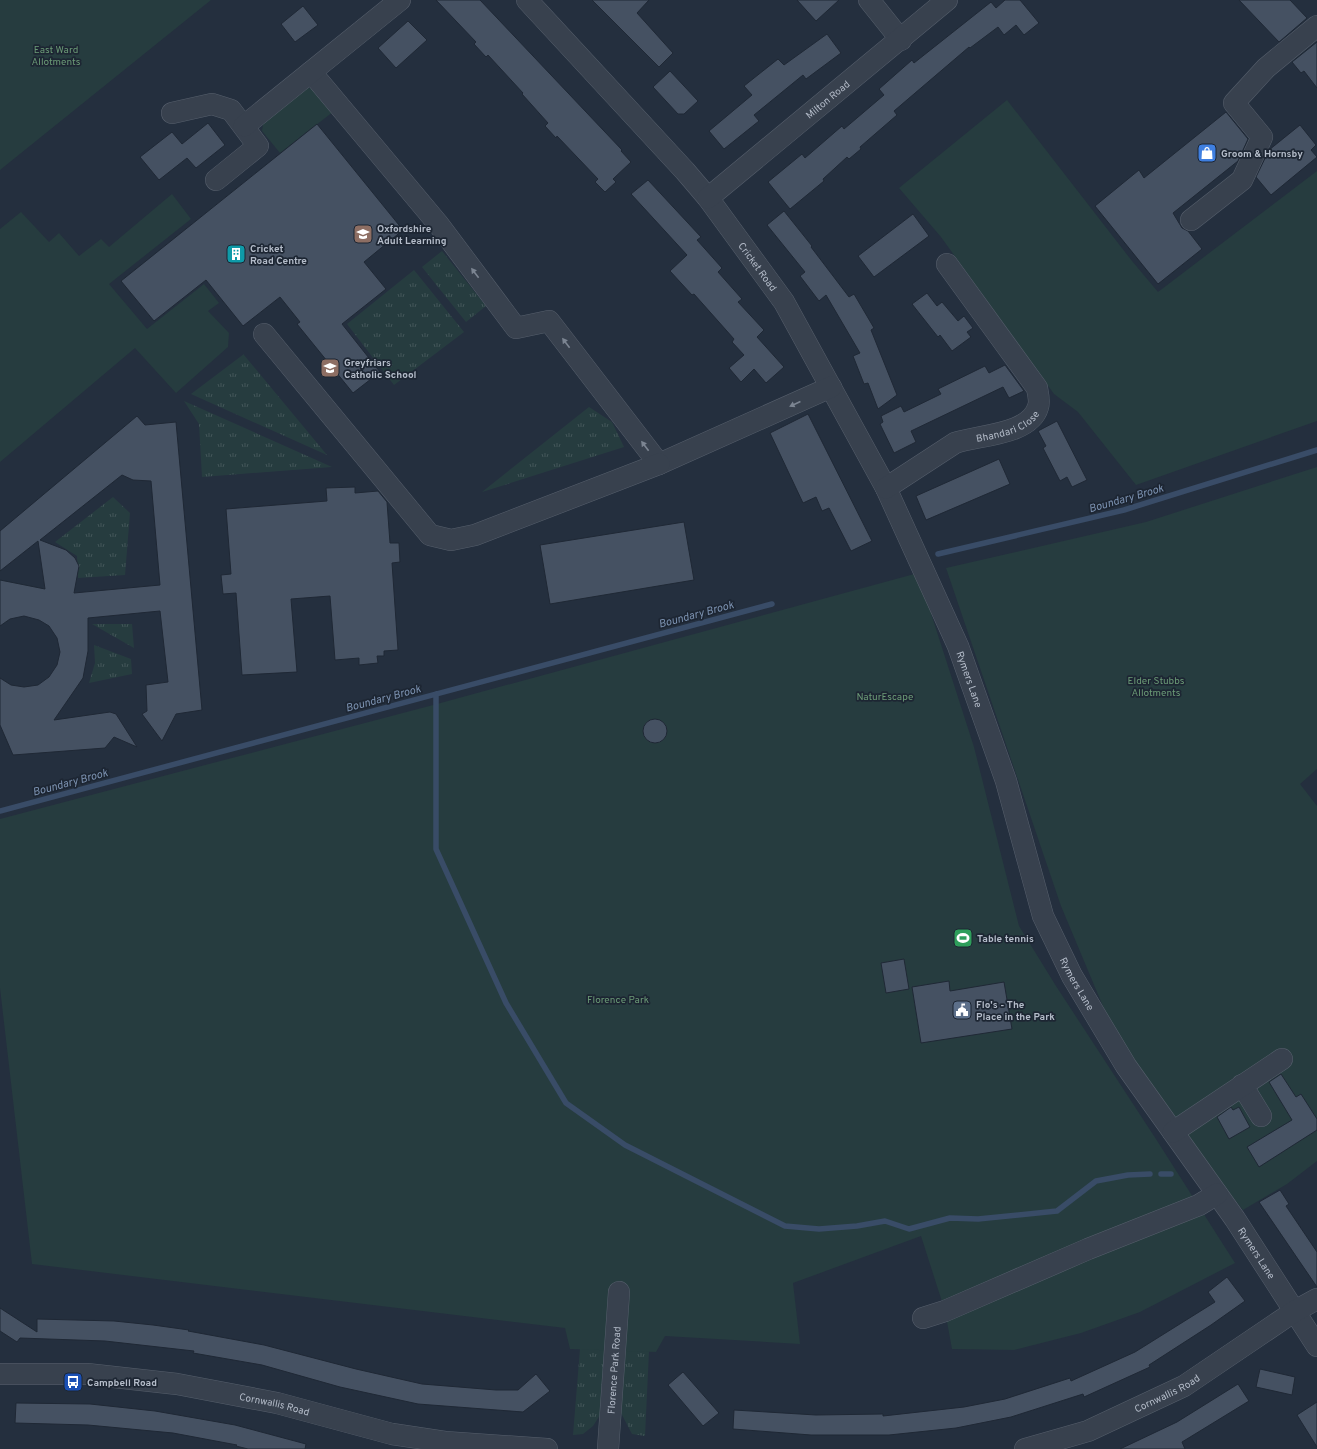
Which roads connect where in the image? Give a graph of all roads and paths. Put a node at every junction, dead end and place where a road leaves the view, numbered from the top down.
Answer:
1 (400, 0) edge
2 (527, 0) edge
3 (868, 0) edge
4 (947, 0) edge
5 (1317, 26) edge
6 (901, 40) junction
7 (311, 72) junction
8 (172, 114) dead end
9 (244, 126) junction
10 (216, 180) dead end
11 (708, 198) junction
12 (1191, 220) dead end
13 (947, 264) dead end
14 (264, 334) dead end
15 (830, 387) junction
16 (659, 464) junction
17 (886, 488) junction
18 (927, 576) joint
19 (1282, 1060) dead end
20 (1242, 1085) junction
21 (1261, 1116) dead end
22 (1172, 1132) junction
23 (1217, 1194) junction
24 (618, 1292) dead end
25 (1317, 1300) edge
26 (1295, 1311) junction
27 (923, 1318) dead end
28 (1317, 1346) edge
29 (0, 1374) edge
30 (547, 1449) edge
31 (608, 1449) edge
32 (1025, 1449) edge

1 - 7 street
2 - 11 street, Cricket Road
3 - 6 street
4 - 6 street, Milton Road
5 - 12 street
6 - 11 street, Milton Road
7 - 9 street
16 -> 7 street
8 - 9 street
9 - 10 street
11 - 15 street, Cricket Road
13 - 17 street, Bhandari Close
14 - 16 street
15 -> 16 street
15 - 17 street, Cricket Road
17 - 18 street, Cricket Road
18 - 22 street, Rymers Lane
19 - 20 street
20 - 21 street
20 - 22 street
22 - 23 street, Rymers Lane
23 - 26 street, Rymers Lane
23 - 27 street
24 - 31 street, Florence Park Road
25 - 26 street, Cornwallis Road
26 - 28 street, Rymers Lane
26 - 32 street, Cornwallis Road
29 - 30 street, Cornwallis Road

